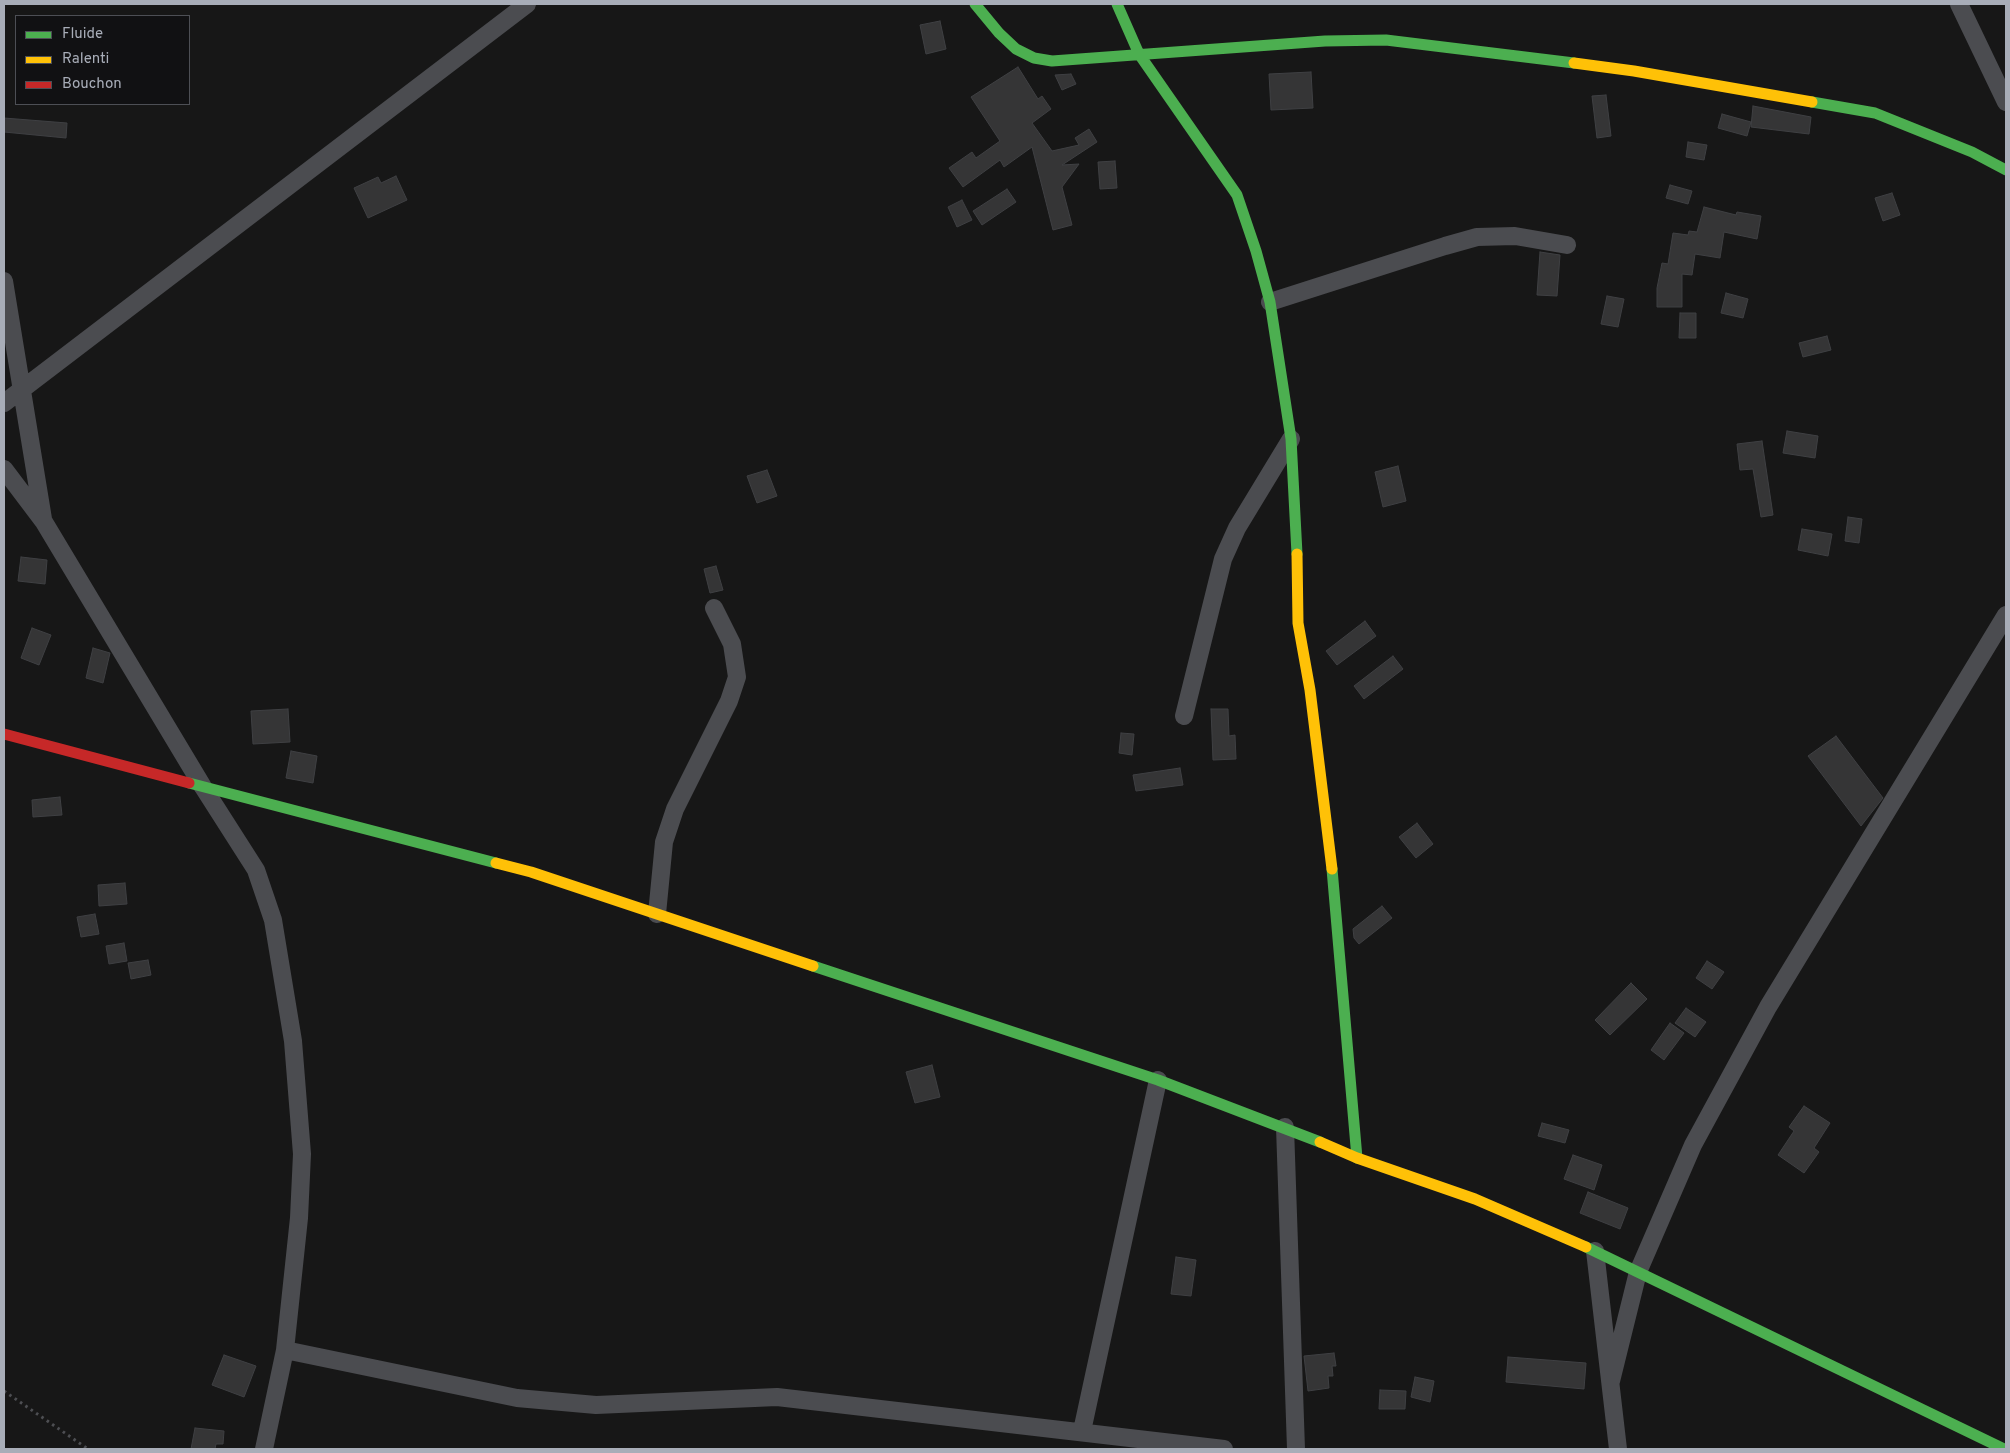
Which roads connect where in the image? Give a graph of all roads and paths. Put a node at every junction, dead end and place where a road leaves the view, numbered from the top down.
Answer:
1 (527, 4) edge
2 (975, 4) edge
3 (1117, 4) edge
4 (1959, 4) edge
5 (1139, 54) junction
6 (2006, 102) edge
7 (2006, 170) edge
8 (1567, 245) dead end
9 (4, 281) edge
10 (1270, 302) junction
11 (21, 390) junction
12 (4, 403) edge
13 (1291, 439) junction
14 (4, 469) edge
15 (44, 522) junction
16 (714, 608) dead end
17 (2006, 616) edge
18 (1184, 716) dead end
19 (4, 734) edge
20 (203, 787) junction
21 (657, 914) junction
22 (1158, 1080) junction
23 (1285, 1127) junction
24 (1357, 1158) junction
25 (1595, 1251) junction
26 (1638, 1272) junction
27 (285, 1350) junction
28 (1611, 1381) junction
29 (4, 1391) edge
30 (1082, 1432) junction
31 (88, 1449) edge
32 (264, 1449) edge
33 (1224, 1449) edge
34 (1296, 1449) edge
35 (1618, 1449) edge
36 (2004, 1449) edge

1 - 11 street
2 - 5 street
3 - 5 street
4 - 6 street
5 - 7 street
5 - 10 street
8 - 10 street
9 - 11 street
10 - 13 street
11 - 12 street
11 - 15 street
13 - 18 street
13 - 24 street
14 - 15 street
15 - 20 street
16 - 21 street
17 - 26 street
19 - 20 street
20 - 21 street
20 - 27 street
21 - 22 street
22 - 23 street
22 - 30 street
23 - 24 street
23 - 34 street
24 - 25 street
25 - 26 street
25 - 28 street
26 - 28 street
26 - 36 street
27 - 30 street
27 - 32 street
28 - 35 street
29 - 31 path
30 - 33 street

